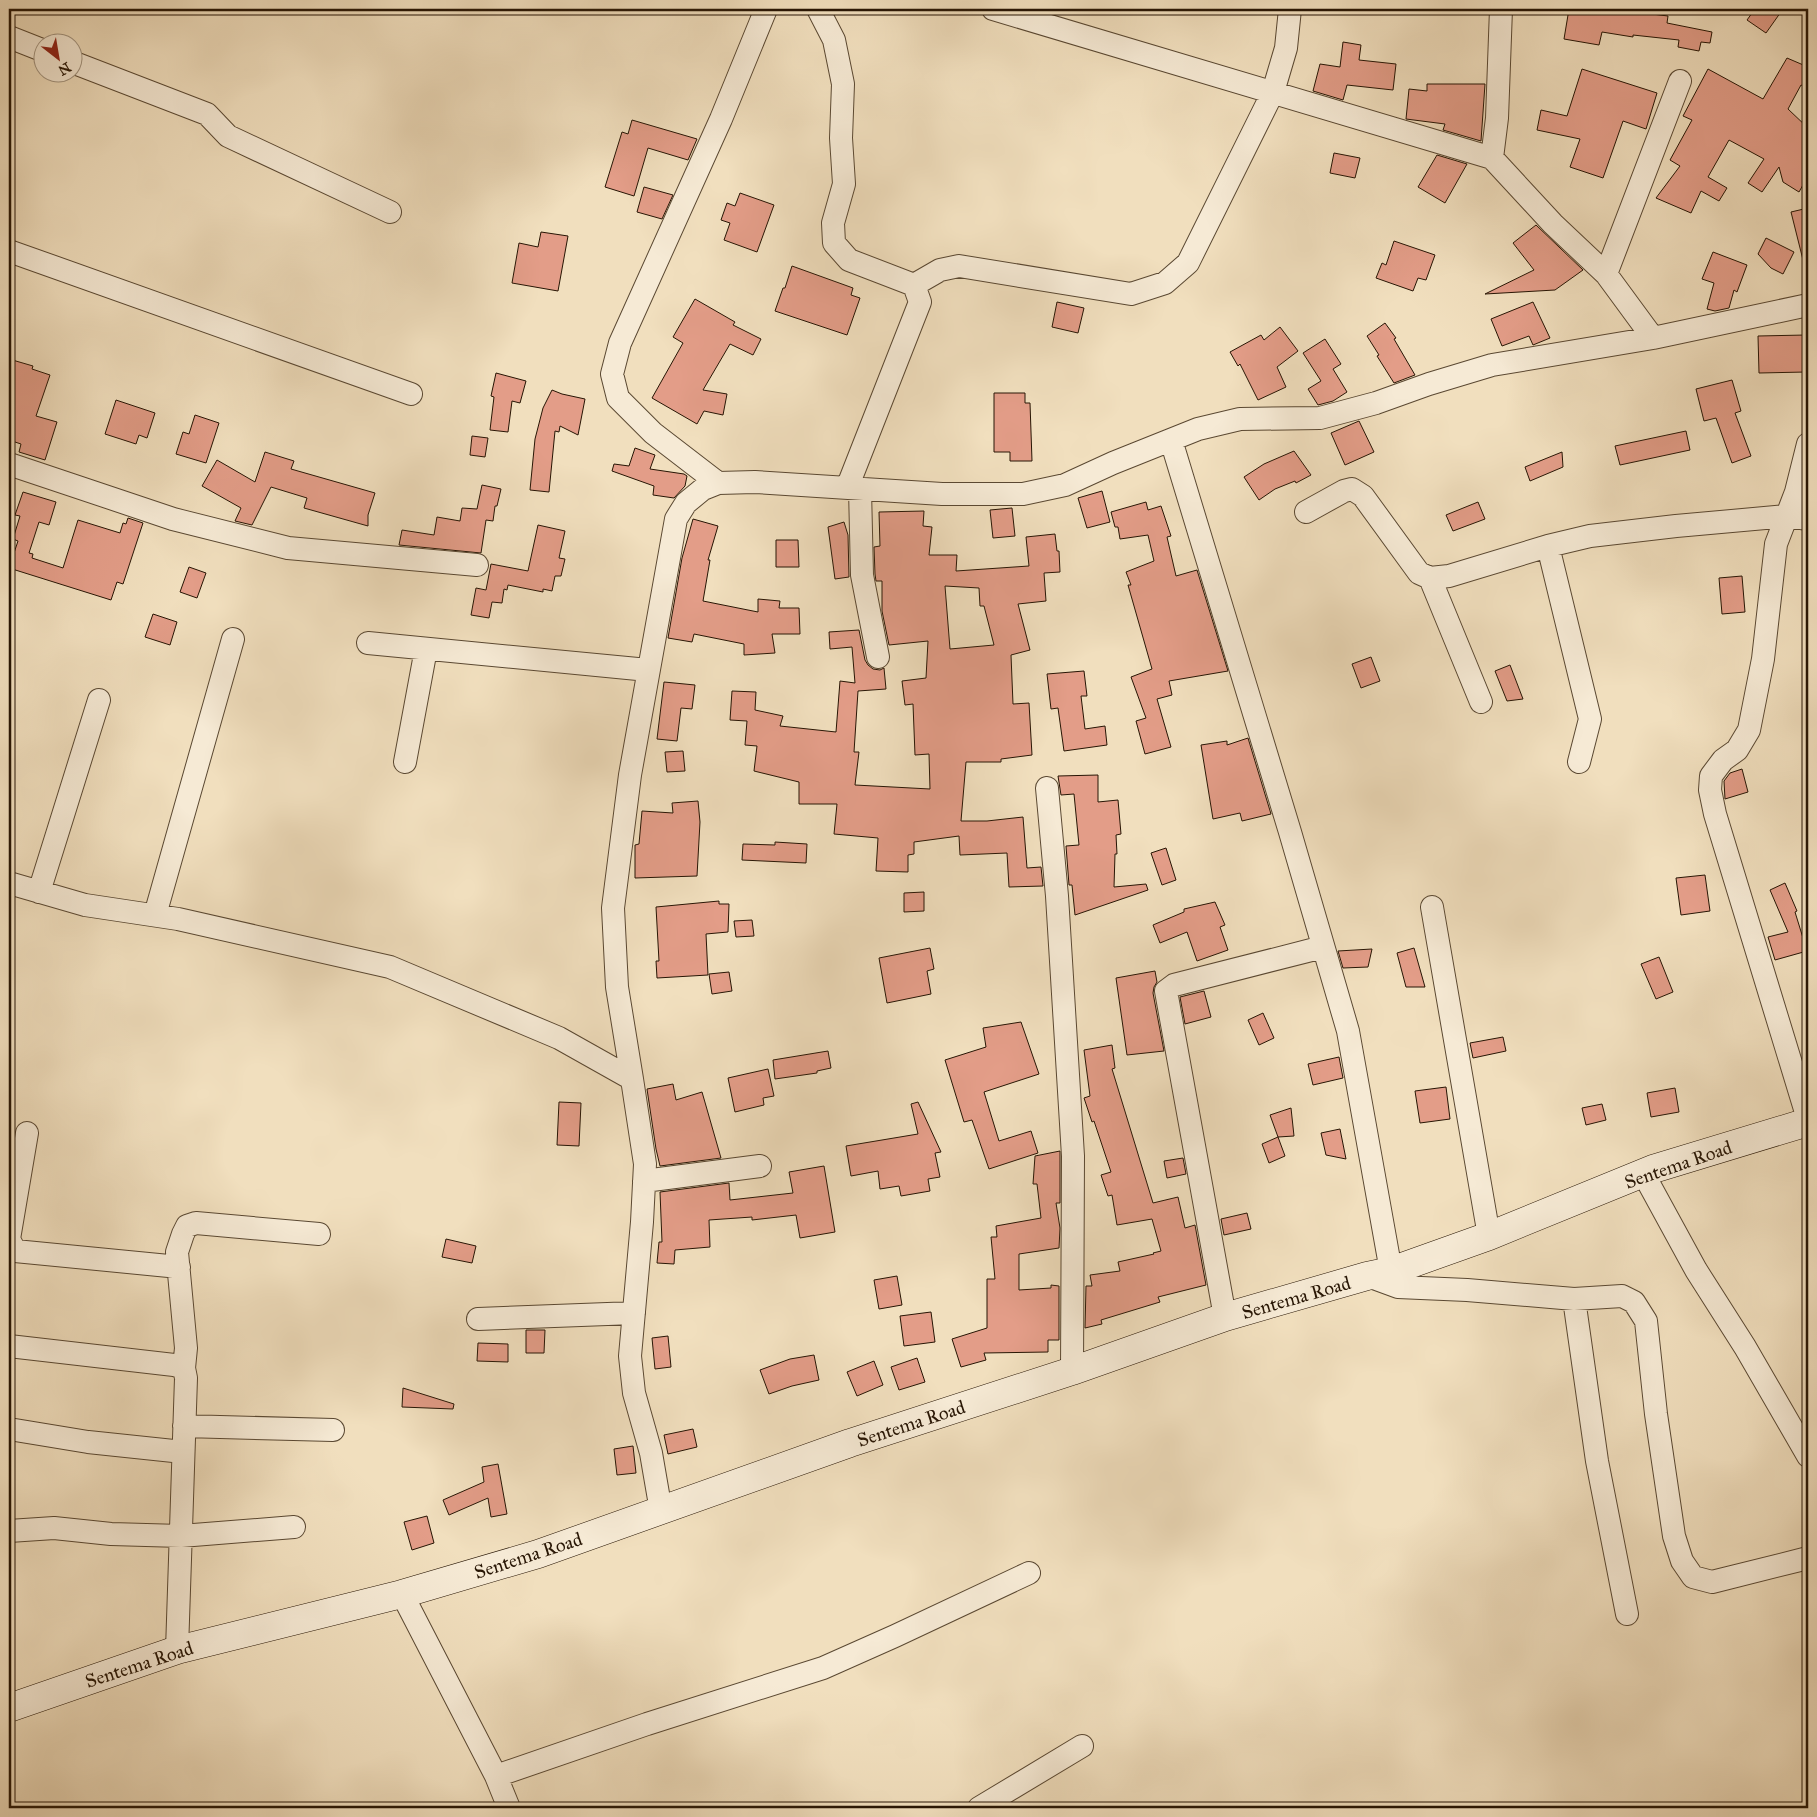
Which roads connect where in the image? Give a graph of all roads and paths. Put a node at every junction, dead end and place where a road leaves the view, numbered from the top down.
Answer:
1 (766, 9) edge
2 (818, 9) edge
3 (993, 9) edge
4 (1290, 9) edge
5 (1501, 9) edge
6 (9, 37) edge
7 (32, 46) edge
8 (82, 66) edge
9 (1680, 81) dead end
10 (1273, 92) junction
11 (1492, 158) junction
12 (390, 212) dead end
13 (9, 251) edge
14 (1606, 274) junction
15 (914, 284) junction
16 (1808, 305) edge
17 (1653, 338) junction
18 (411, 394) dead end
19 (1171, 440) junction
20 (1808, 444) edge
21 (9, 464) edge
22 (718, 483) junction
23 (854, 488) junction
24 (1306, 512) dead end
25 (1797, 517) edge
26 (1548, 546) junction
27 (476, 566) dead end
28 (1430, 578) junction
29 (233, 639) dead end
30 (368, 643) dead end
31 (426, 649) junction
32 (878, 657) dead end
33 (648, 670) junction
34 (99, 700) dead end
35 (1481, 702) dead end
36 (405, 762) dead end
37 (1579, 762) dead end
38 (1047, 788) dead end
39 (9, 883) edge
40 (39, 892) junction
41 (1432, 908) dead end
42 (155, 915) junction
43 (1324, 947) junction
44 (632, 1078) junction
45 (1808, 1120) edge
46 (27, 1133) dead end
47 (760, 1166) dead end
48 (1643, 1174) junction
49 (644, 1182) junction
50 (319, 1234) dead end
51 (1489, 1236) junction
52 (179, 1267) junction
53 (1379, 1273) junction
54 (1574, 1299) junction
55 (634, 1313) junction
56 (1225, 1317) junction
57 (478, 1319) dead end
58 (9, 1346) edge
59 (184, 1368) junction
60 (1072, 1371) junction
61 (184, 1426) junction
62 (9, 1429) edge
63 (333, 1430) dead end
64 (183, 1452) junction
65 (1808, 1456) edge
66 (661, 1511) junction
67 (294, 1527) dead end
68 (9, 1531) edge
69 (180, 1536) junction
70 (1808, 1558) edge
71 (1030, 1573) dead end
72 (402, 1594) junction
73 (1627, 1614) dead end
74 (177, 1650) junction
75 (9, 1708) edge
76 (1082, 1746) dead end
77 (496, 1776) junction
78 (509, 1808) edge
79 (980, 1808) edge

1 - 22 street
2 - 15 street
3 - 10 street
4 - 10 street
5 - 11 street
6 - 7 street
8 - 12 street
9 - 14 street
10 - 11 street
10 - 15 street
11 - 14 street
13 - 18 street
14 - 17 street
15 - 23 street
16 - 17 street
17 - 19 street
19 - 23 street
19 - 43 street
20 - 25 street
21 - 27 street
22 - 23 street
22 - 33 street
23 - 32 street
24 - 28 street
25 - 26 street
25 - 45 street
26 - 28 street
26 - 37 street
28 - 35 street
29 - 42 street
30 - 31 street
31 - 33 street
31 - 36 street
33 - 44 street
34 - 40 street
38 - 60 street
39 - 40 street
40 - 42 street
41 - 51 street
42 - 44 street
43 - 53 street
43 - 56 street
44 - 49 street
45 - 48 main road, Sentema Road
46 - 52 street
47 - 49 street
48 - 51 main road, Sentema Road
48 - 65 street
49 - 55 street
50 - 52 street
51 - 53 main road, Sentema Road
52 - 59 street
53 - 54 street
53 - 56 main road, Sentema Road
54 - 70 street
54 - 73 street
55 - 57 street
55 - 66 street
56 - 60 main road, Sentema Road
58 - 59 street
59 - 61 street
60 - 66 main road, Sentema Road
61 - 63 street
61 - 64 street
62 - 64 street
64 - 69 street
66 - 72 main road, Sentema Road
67 - 69 street
68 - 69 street
69 - 74 street
71 - 77 street
72 - 74 main road, Sentema Road
72 - 77 street
74 - 75 main road, Sentema Road
76 - 79 street
77 - 78 street

